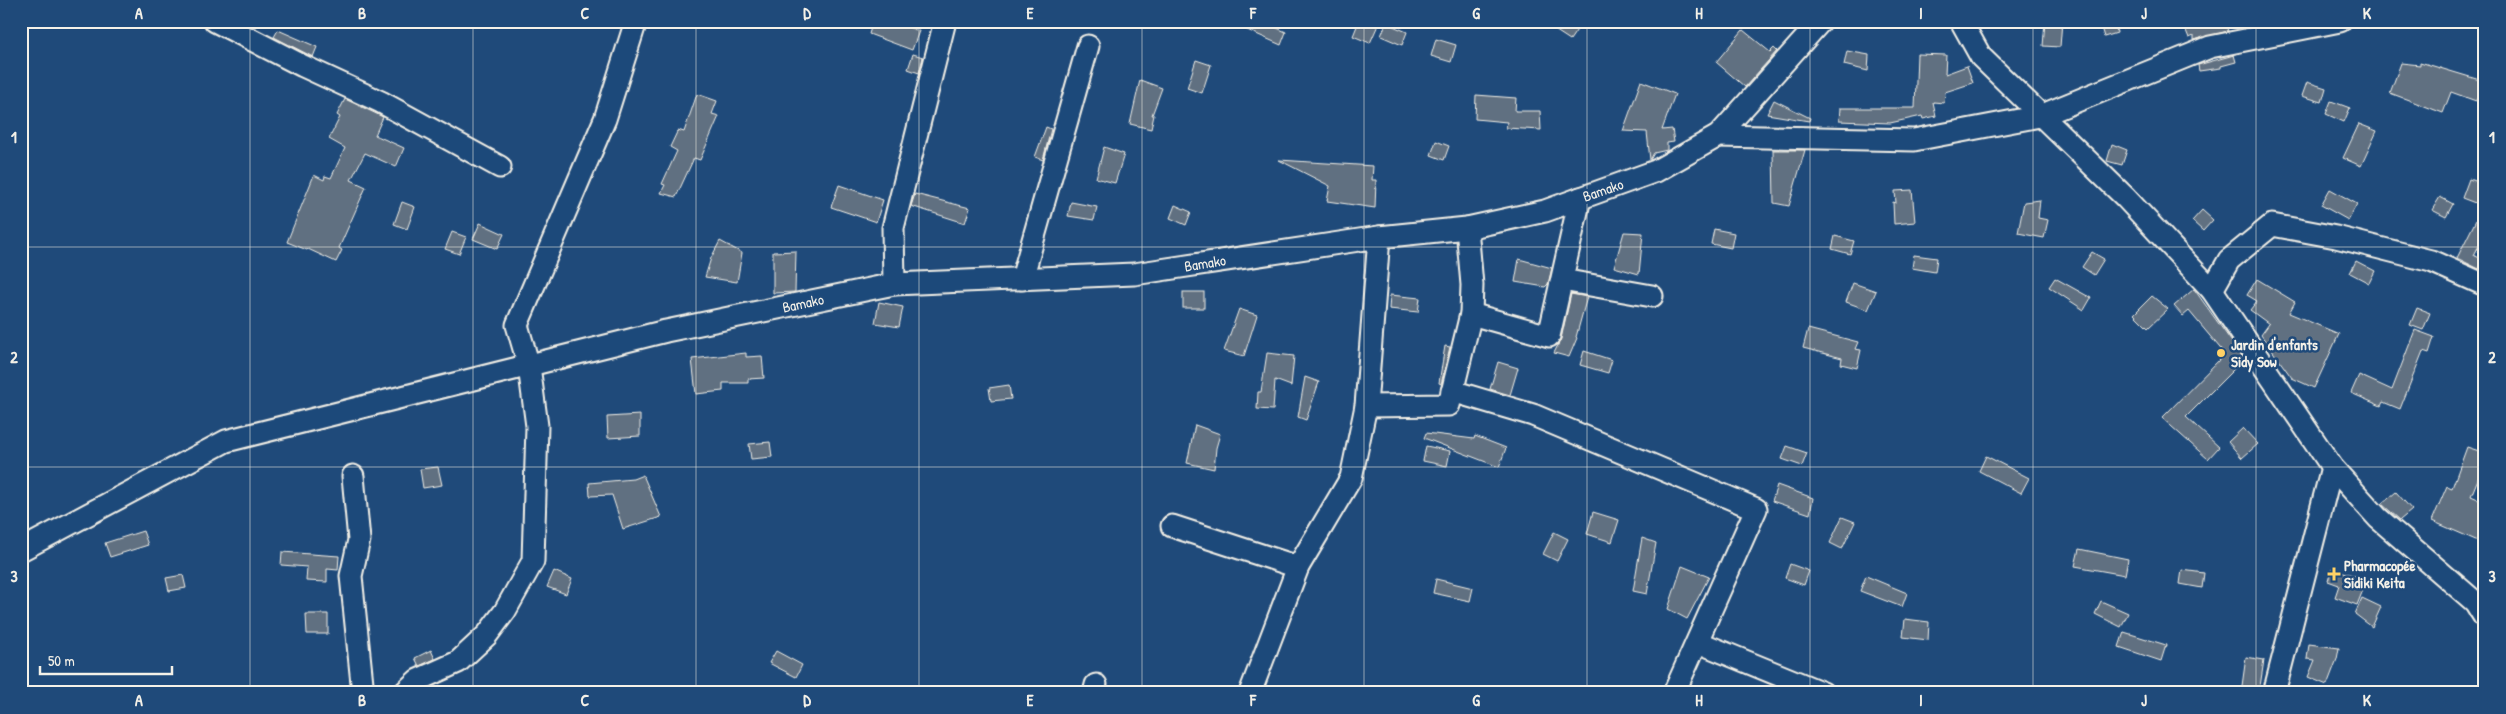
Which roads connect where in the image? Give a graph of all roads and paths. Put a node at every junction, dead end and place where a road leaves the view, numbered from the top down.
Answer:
1 (215, 21) edge
2 (636, 21) edge
3 (945, 21) edge
4 (1821, 21) edge
5 (1961, 21) edge
6 (2340, 21) edge
7 (1088, 46) dead end
8 (2040, 116) junction
9 (1718, 136) junction
10 (500, 168) dead end
11 (1580, 198) junction
12 (1467, 228) junction
13 (1379, 237) junction
14 (1022, 279) junction
15 (1562, 280) junction
16 (894, 284) junction
17 (2485, 285) edge
18 (2212, 290) junction
19 (1652, 296) dead end
20 (1470, 314) junction
21 (529, 366) junction
22 (1452, 391) junction
23 (1366, 406) junction
24 (2332, 467) junction
25 (353, 476) dead end
26 (1172, 526) dead end
27 (21, 550) edge
28 (1298, 567) junction
29 (2482, 603) edge
30 (1698, 642) junction
31 (363, 693) edge
32 (404, 693) edge
33 (1250, 693) edge
34 (1674, 693) edge
35 (1823, 693) edge
36 (2274, 693) edge

1 - 10 street
2 - 21 street
3 - 16 street
4 - 9 street, Bamako
5 - 8 street
6 - 8 street
7 - 14 street
8 - 9 street
8 - 18 street
9 - 11 street, Bamako
11 - 12 street, Bamako
11 - 15 street
12 - 13 street, Bamako
12 - 20 street
13 - 14 street, Bamako
13 - 23 street
14 - 16 street, Bamako
15 - 19 street
15 - 20 street
16 - 21 street, Bamako
17 - 18 street
18 - 24 street
20 - 22 street
21 - 27 street, Bamako
21 - 32 street
22 - 23 street
22 - 30 street
23 - 28 street
24 - 29 street
24 - 36 street
25 - 31 street
26 - 28 street
28 - 33 street
30 - 34 street
30 - 35 street

